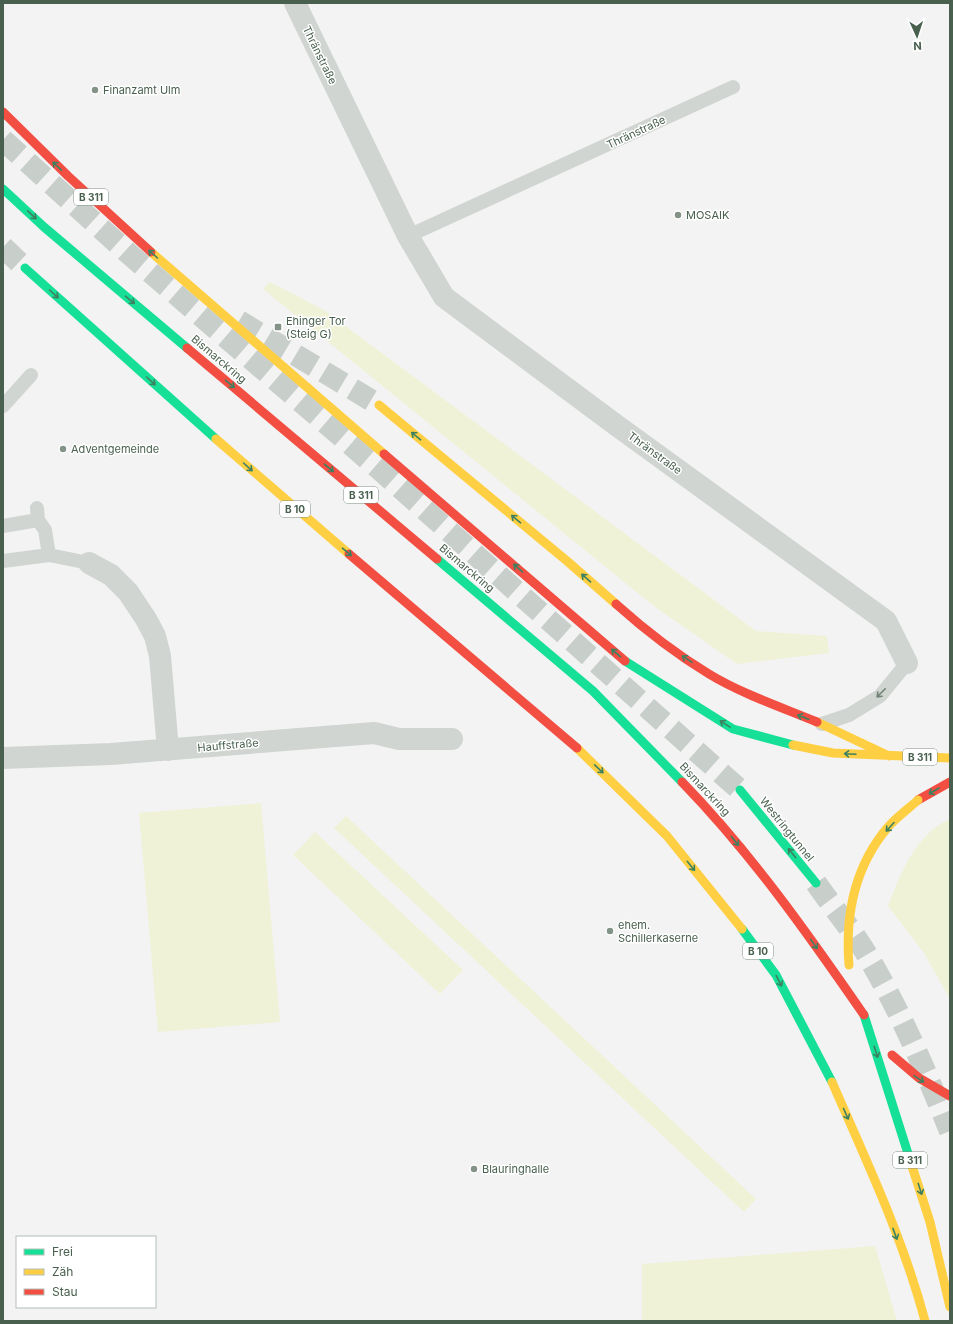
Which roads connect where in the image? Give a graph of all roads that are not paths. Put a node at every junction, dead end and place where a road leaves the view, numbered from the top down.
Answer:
1 (294, 3) edge
2 (733, 87) dead end
3 (3, 112) edge
4 (3, 189) edge
5 (408, 236) junction
6 (25, 268) tunnel mouth
7 (31, 375) dead end
8 (379, 405) tunnel mouth
9 (3, 406) edge
10 (3, 526) edge
11 (50, 555) junction
12 (3, 562) edge
13 (89, 562) joint
14 (907, 663) joint
15 (822, 724) junction
16 (452, 739) dead end
17 (168, 750) junction
18 (889, 756) junction
19 (3, 758) edge
20 (950, 758) edge
21 (950, 782) edge
22 (740, 790) tunnel mouth
23 (816, 883) tunnel mouth
24 (864, 1015) junction
25 (950, 1096) edge
26 (950, 1307) edge
27 (925, 1321) edge

1 - 5 street, Thränstraße
2 - 5 lane, Thränstraße
18 -> 3 main road, B 311
4 -> 24 main road, Bismarckring / B 311
5 - 14 street, Thränstraße
6 -> 27 main road, B 10
7 - 9 lane
15 -> 8 main road
10 - 11 lane
11 - 12 lane
11 - 13 lane
13 - 17 street
14 -> 15 lane
15 - 18 main road
16 - 17 street, Hauffstraße
17 - 19 street, Hauffstraße
18 - 20 main road, B 311
21 -> 24 main road, bridge
23 -> 22 main road, Westringtunnel
24 -> 25 main road, bridge
24 -> 26 main road, B 311

